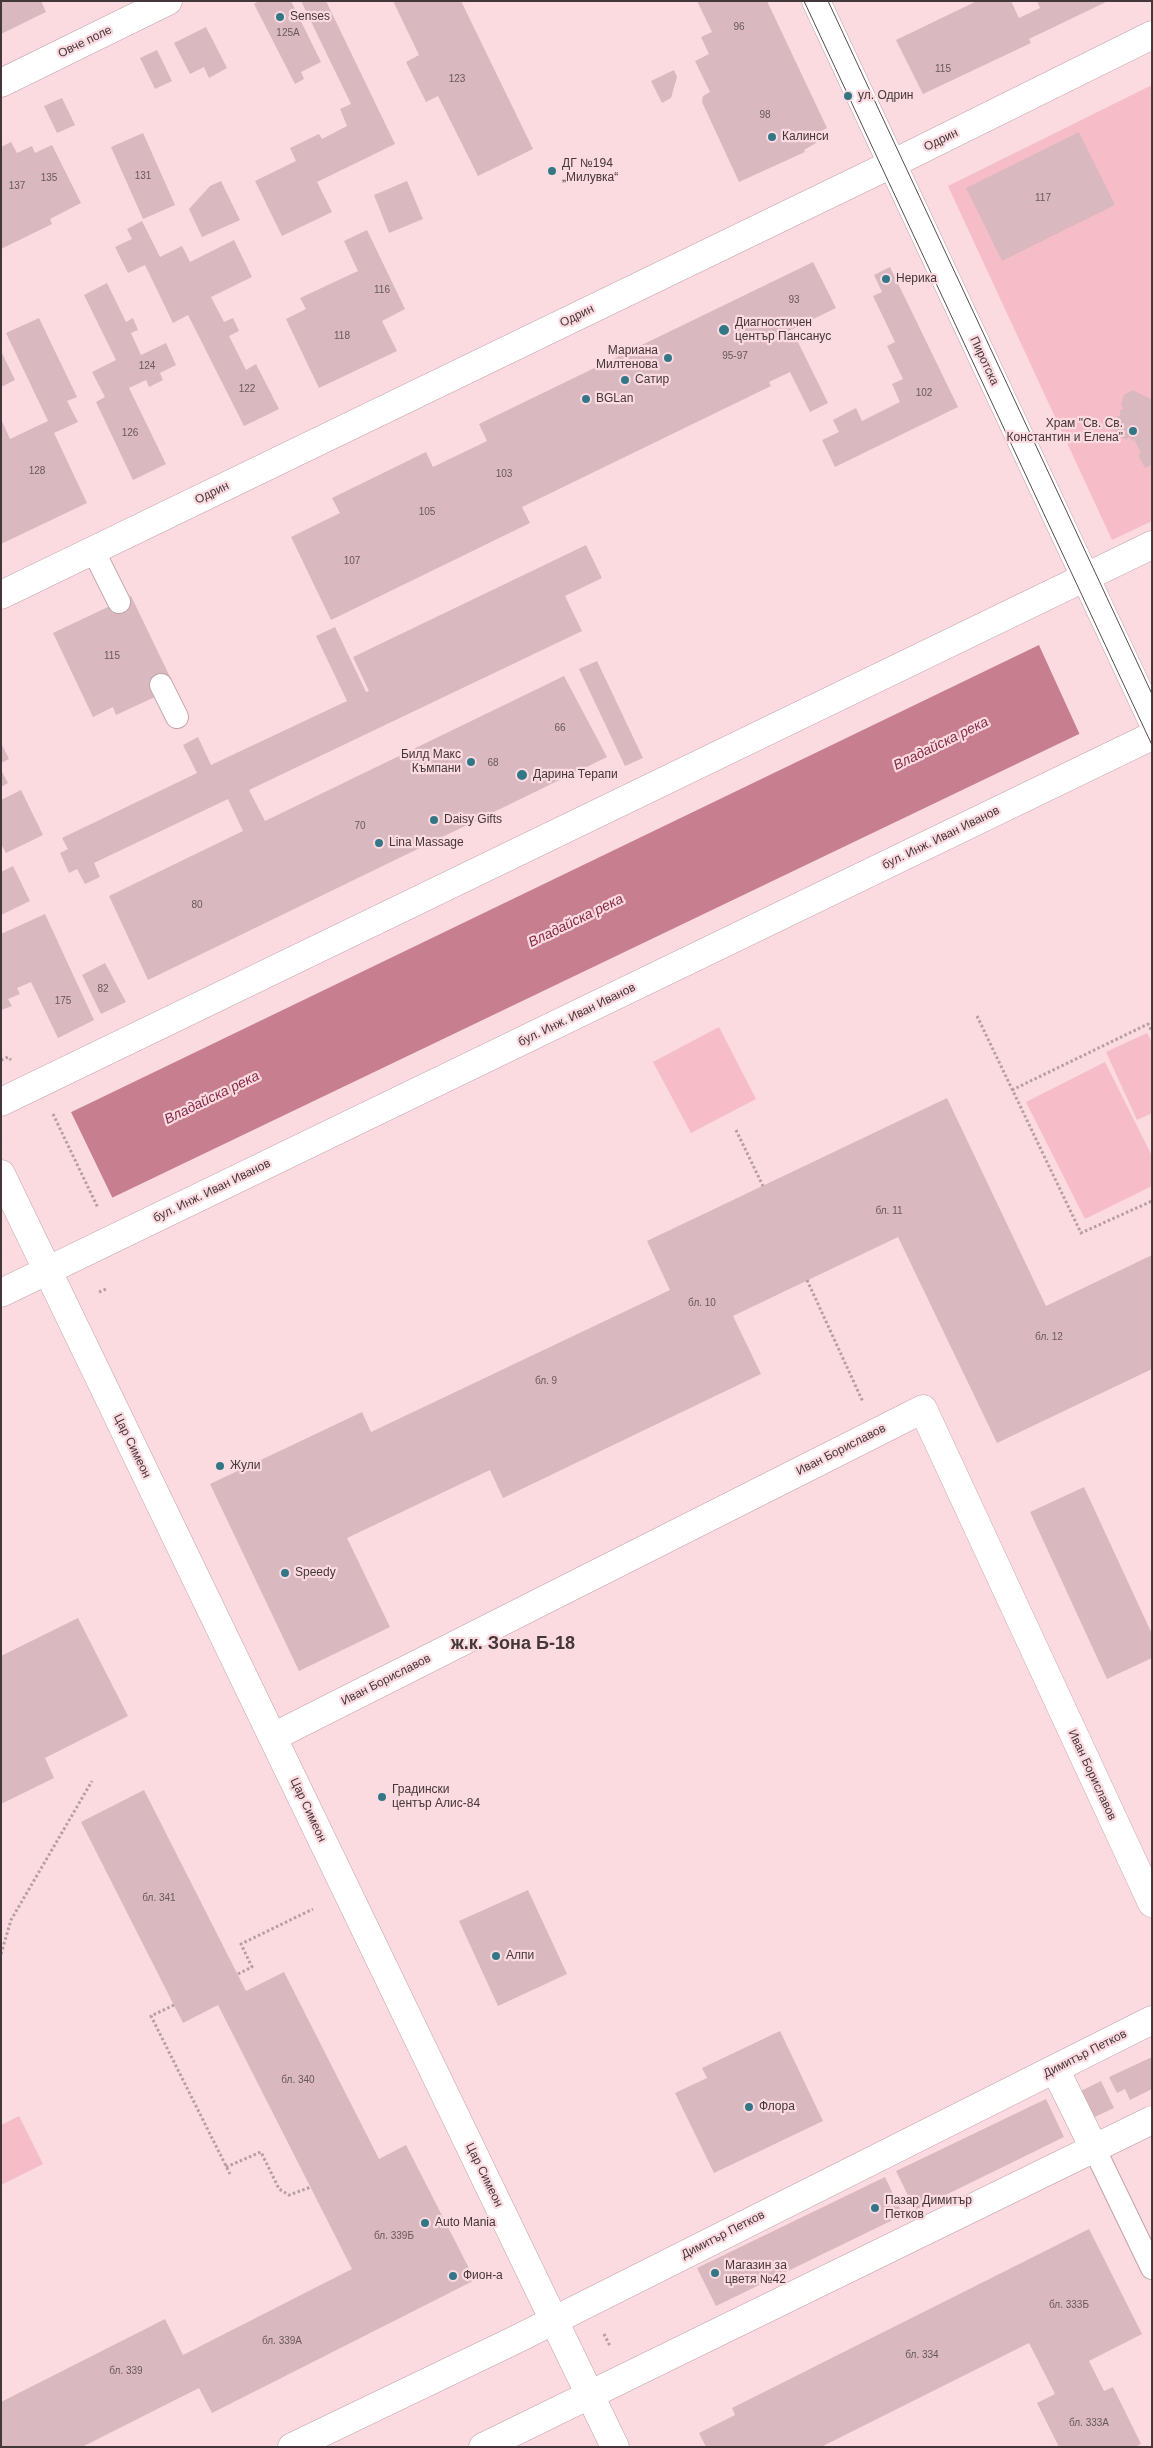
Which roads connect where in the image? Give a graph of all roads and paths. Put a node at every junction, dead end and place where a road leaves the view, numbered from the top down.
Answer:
1 (168, 1) edge
2 (816, 1) edge
3 (1152, 35) edge
4 (1, 83) edge
5 (892, 164) junction
6 (1152, 546) edge
7 (93, 550) junction
8 (1090, 588) junction
9 (1, 595) edge
10 (119, 602) dead end
11 (161, 685) dead end
12 (177, 717) dead end
13 (1151, 725) edge
14 (977, 1016) dead end
15 (1152, 1031) edge
16 (8, 1056) dead end
17 (1, 1060) edge
18 (1012, 1090) junction
19 (1, 1102) edge
20 (50, 1106) dead end
21 (736, 1130) dead end
22 (1, 1174) edge
23 (762, 1186) dead end
24 (1152, 1201) edge
25 (100, 1212) dead end
26 (44, 1262) junction
27 (807, 1280) dead end
28 (106, 1289) dead end
29 (99, 1292) dead end
30 (1, 1293) edge
31 (877, 1432) junction
32 (273, 1737) junction
33 (92, 1781) dead end
34 (1152, 1903) edge
35 (313, 1910) dead end
36 (1, 1954) edge
37 (238, 1974) dead end
38 (174, 2006) dead end
39 (1152, 2020) edge
40 (1055, 2068) junction
41 (1152, 2120) edge
42 (1094, 2148) junction
43 (226, 2167) junction
44 (230, 2174) dead end
45 (311, 2187) dead end
46 (1152, 2268) edge
47 (554, 2320) junction
48 (602, 2328) dead end
49 (613, 2352) dead end
50 (590, 2395) junction
51 (292, 2447) edge
52 (483, 2447) edge
53 (615, 2447) edge

1 - 4 street, Овче поле
2 - 5 street, Пиротска
3 - 5 street, Одрин
5 - 7 street, Одрин
5 - 8 street, Пиротска
6 - 8 street
7 - 9 street, Одрин
7 - 10 lane
8 - 13 street, Пиротска
8 - 19 street
11 - 12 lane
13 - 26 street, бул. Инж. Иван Иванов
14 - 18 path
15 - 18 path
16 - 17 path
18 - 24 path
20 - 25 path
21 - 23 path
22 - 26 street, Цар Симеон
26 - 30 street, бул. Инж. Иван Иванов
26 - 32 street, Цар Симеон
27 - 31 path
28 - 29 path
31 - 32 street, Иван Бориславов
31 - 34 street, Иван Бориславов
32 - 47 street, Цар Симеон
33 - 36 path
35 - 37 path
38 - 43 path
39 - 40 street, Димитър Петков
40 - 42 street
40 - 47 street, Димитър Петков
41 - 42 street
42 - 46 lane
42 - 50 street
43 - 44 path
43 - 45 path
47 - 50 street, Цар Симеон
47 - 51 street, Димитър Петков
48 - 49 path
50 - 52 street
50 - 53 street, Цар Симеон

